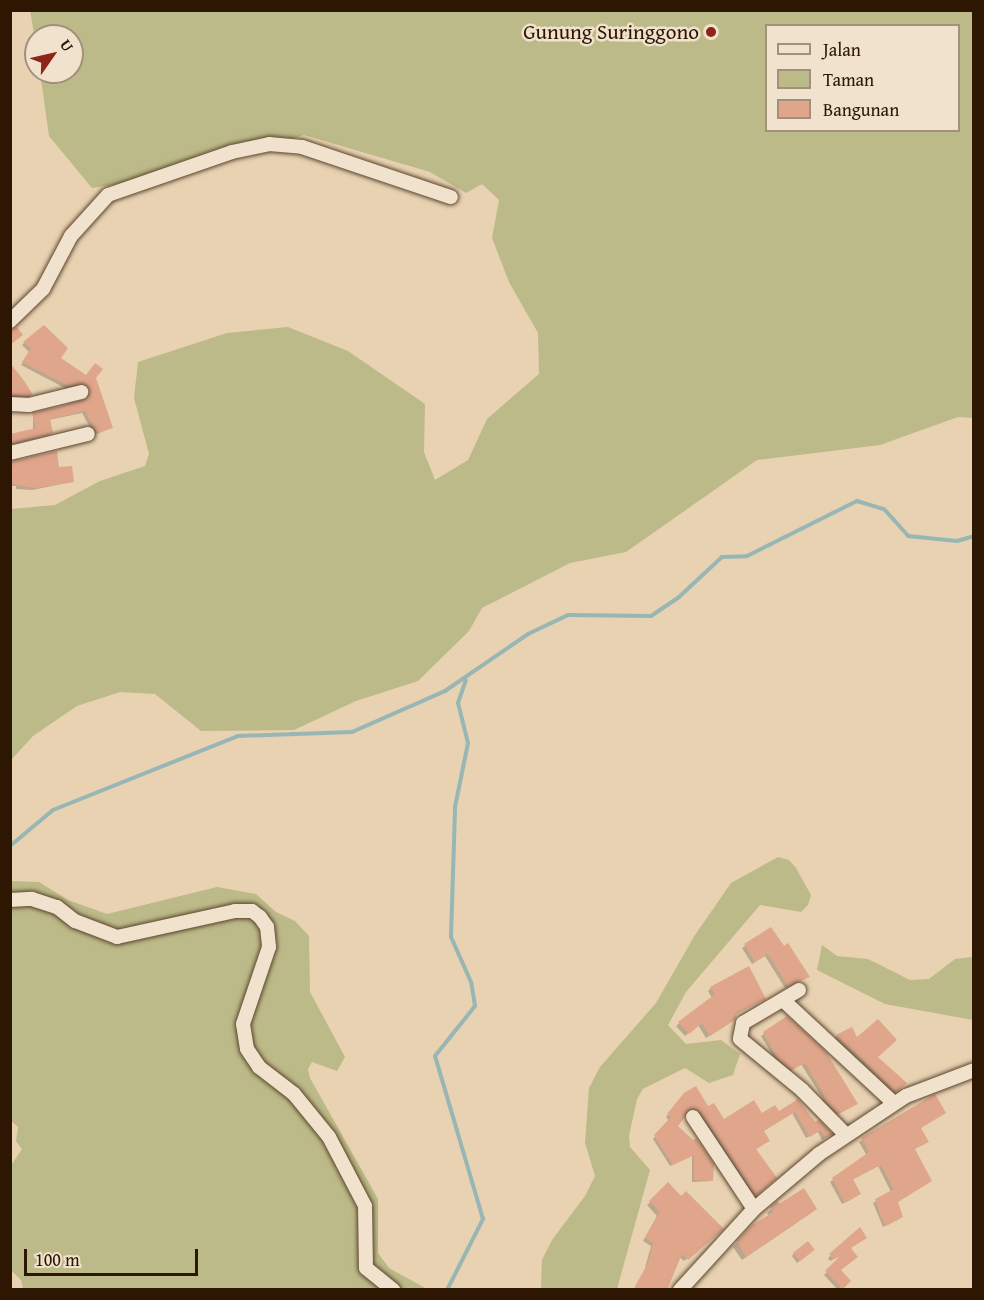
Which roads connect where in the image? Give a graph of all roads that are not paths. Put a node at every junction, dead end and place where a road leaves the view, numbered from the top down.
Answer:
1 (451, 197) dead end
2 (16, 309) edge
3 (10, 321) edge
4 (81, 392) dead end
5 (10, 404) edge
6 (88, 434) dead end
7 (10, 453) edge
8 (10, 900) edge
9 (799, 990) dead end
10 (783, 1000) junction
11 (974, 1070) edge
12 (894, 1103) junction
13 (693, 1117) dead end
14 (846, 1135) junction
15 (754, 1209) junction
16 (393, 1290) edge
17 (680, 1290) edge

1 - 2 street
2 - 3 street
4 - 5 street
6 - 7 street
8 - 16 street
9 - 10 street
10 - 12 street
10 - 14 street
11 - 12 street
12 - 14 street
13 - 15 street
14 - 15 street
15 - 17 street

